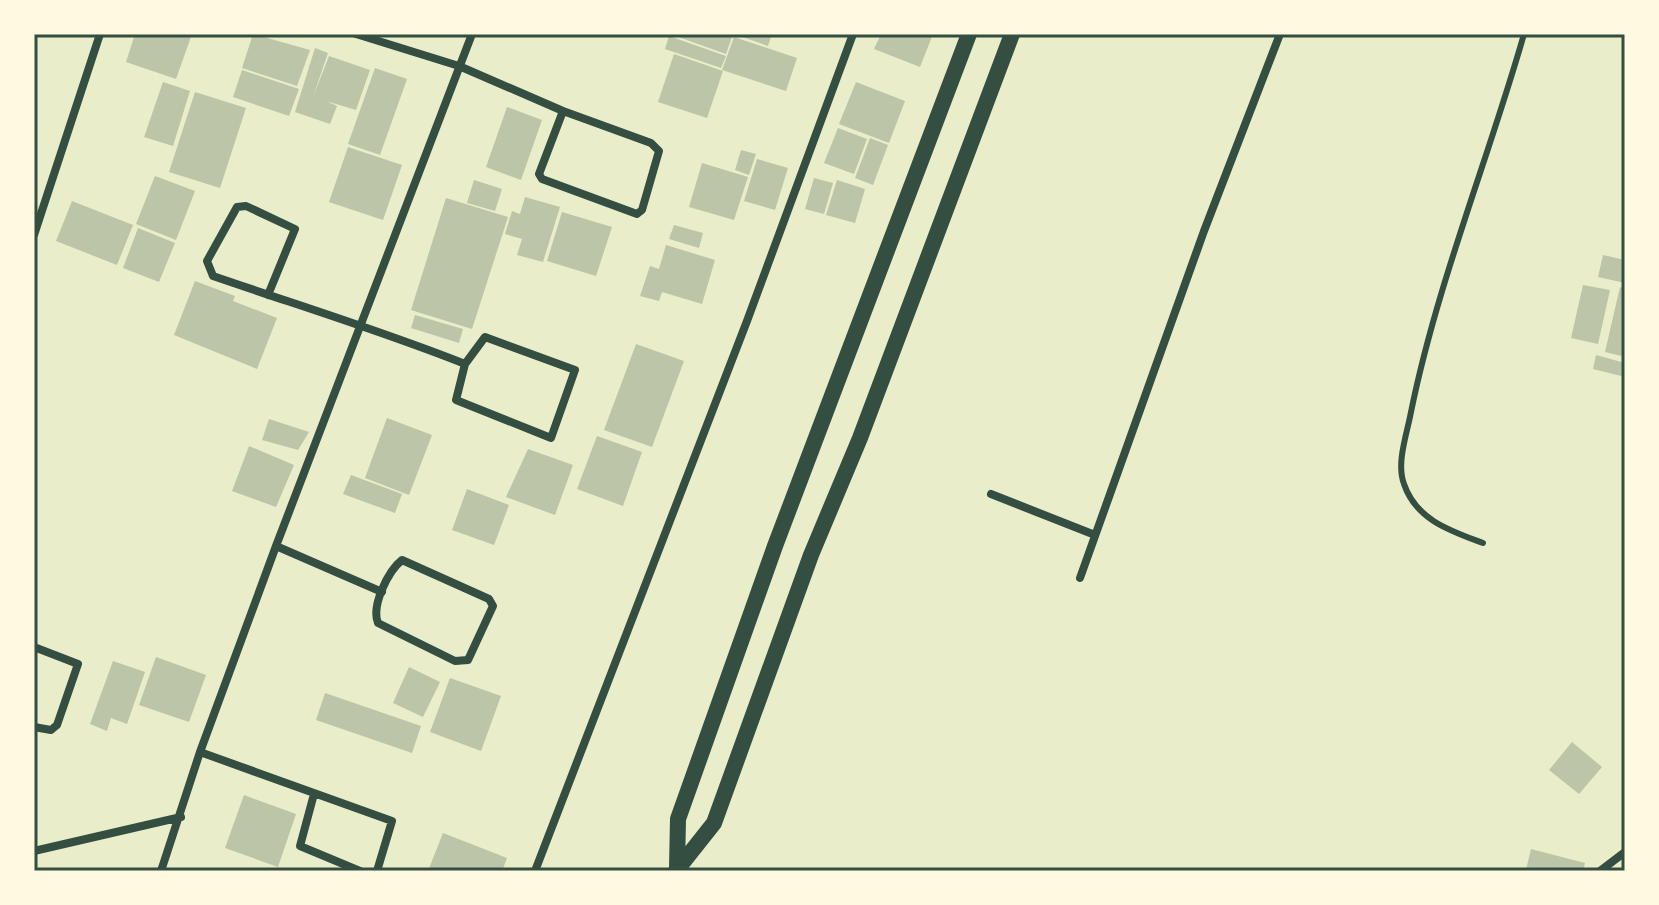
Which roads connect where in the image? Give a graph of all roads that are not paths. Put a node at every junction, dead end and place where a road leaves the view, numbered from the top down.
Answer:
1 (100, 34) edge
2 (356, 34) edge
3 (472, 34) edge
4 (853, 34) edge
5 (969, 34) edge
6 (1012, 34) edge
7 (1280, 34) edge
8 (1524, 34) edge
9 (459, 66) junction
10 (563, 111) junction
11 (34, 235) edge
12 (268, 295) junction
13 (364, 324) junction
14 (465, 364) junction
15 (991, 494) dead end
16 (1095, 535) junction
17 (1483, 543) dead end
18 (276, 546) junction
19 (1080, 578) dead end
20 (382, 592) junction
21 (34, 647) edge
22 (34, 727) edge
23 (200, 752) junction
24 (314, 794) junction
25 (181, 817) junction
26 (34, 851) edge
27 (1625, 852) edge
28 (677, 870) edge
29 (161, 871) edge
30 (360, 871) edge
31 (377, 871) edge
32 (535, 871) edge
33 (1600, 871) edge

1 - 11 street
2 - 9 street
3 - 9 street
4 - 32 street
5 - 28 main road
6 - 28 main road
7 - 16 street
8 - 17 lane
9 - 10 street
9 - 13 street
10 - 10 street
12 - 12 street
12 - 13 street
13 - 14 street
13 - 18 street
14 - 14 street
15 - 16 street
16 - 19 street
18 - 20 street
18 - 23 street
20 - 20 street
21 - 22 street
23 - 24 street
23 - 25 street
24 - 30 street
24 - 31 street
25 - 26 street
25 - 29 street
27 - 33 street

